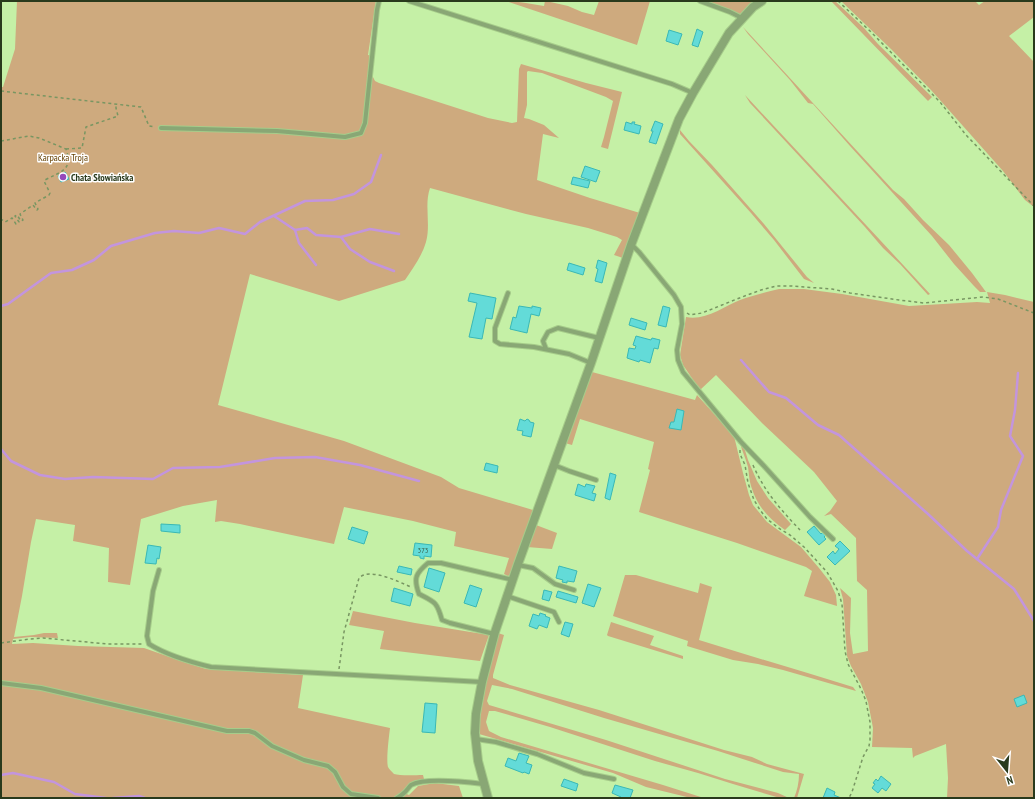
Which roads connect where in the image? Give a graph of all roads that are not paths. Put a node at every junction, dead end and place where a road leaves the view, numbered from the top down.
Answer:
1 (379, 1) edge
2 (409, 1) edge
3 (700, 1) edge
4 (762, 1) edge
5 (742, 18) junction
6 (692, 93) junction
7 (161, 128) road end
8 (631, 245) junction
9 (508, 293) dead end
10 (599, 338) junction
11 (546, 349) junction
12 (591, 363) junction
13 (554, 465) junction
14 (596, 480) dead end
15 (833, 539) dead end
16 (518, 564) junction
17 (160, 570) dead end
18 (513, 580) junction
19 (574, 590) dead end
20 (507, 596) junction
21 (559, 622) dead end
22 (495, 634) junction
23 (482, 682) junction
24 (1, 683) edge
25 (475, 739) junction
26 (614, 779) dead end
27 (484, 784) junction
28 (378, 798) edge
29 (397, 798) edge
30 (488, 798) edge

1 - 7 lane
2 - 6 lane
3 - 5 lane
4 - 5 street
5 - 6 street
6 - 8 street
8 - 10 street
8 - 15 lane
9 - 11 lane
10 - 11 lane
10 - 12 street
11 - 12 lane
12 - 13 street
13 - 14 lane
13 - 16 street
16 - 18 street
16 - 19 lane
17 - 23 lane
18 - 20 street
18 - 22 lane
20 - 21 lane
20 - 22 street
22 - 23 street
23 - 25 street
24 - 28 lane
25 - 26 lane
25 - 27 street
27 - 29 lane
27 - 30 street

